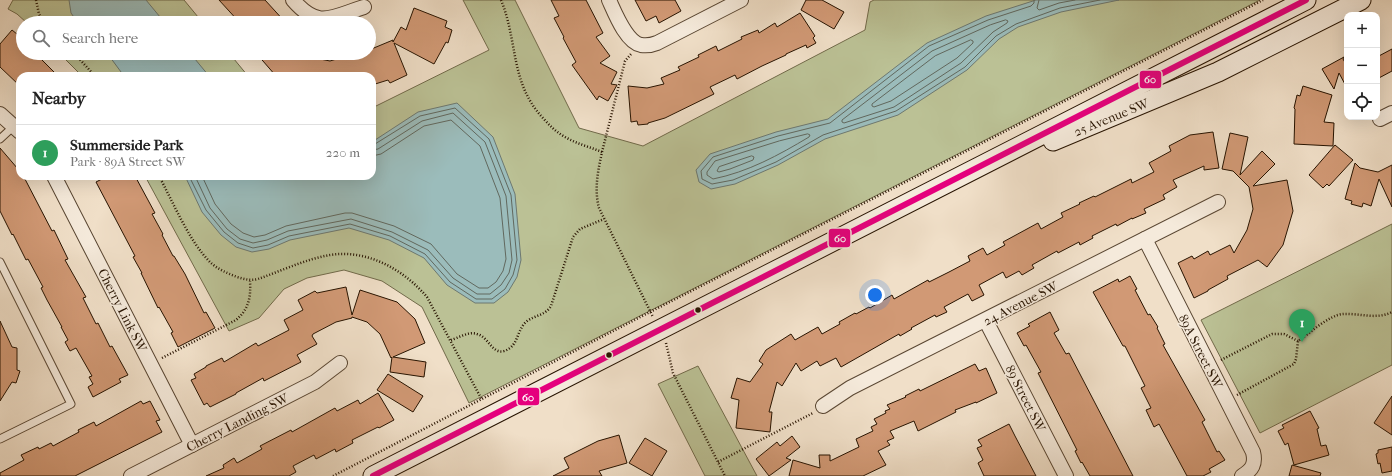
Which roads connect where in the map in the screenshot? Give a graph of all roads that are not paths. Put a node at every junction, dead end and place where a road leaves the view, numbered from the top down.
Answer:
1 (293, 0) edge
2 (609, 0) edge
3 (742, 0) edge
4 (1306, 0) edge
5 (1361, 0) edge
6 (364, 7) dead end
7 (310, 16) edge
8 (335, 16) edge
9 (0, 114) edge
10 (16, 128) edge
11 (16, 130) edge
12 (0, 139) edge
13 (56, 180) edge
14 (922, 195) junction
15 (1218, 202) dead end
16 (1145, 239) junction
17 (0, 262) edge
18 (986, 320) junction
19 (340, 363) dead end
20 (824, 406) road end
21 (0, 438) edge
22 (192, 445) junction
23 (131, 476) edge
24 (373, 476) edge
25 (1066, 476) edge
26 (1242, 476) edge

1 - 7 street
2 - 3 street
4 - 14 main road, 25 Avenue SW
5 - 14 main road, 25 Avenue SW
6 - 8 street
9 - 10 street
11 - 12 lane
13 - 22 street, Cherry Link SW
14 - 24 main road, 25 Avenue SW
15 - 16 street, 24 Avenue SW
16 - 18 street, 24 Avenue SW
16 - 26 street, 89A Street SW
17 - 21 lane
18 - 20 street, 24 Avenue SW
18 - 25 street, 89 Street SW
19 - 22 street, Cherry Landing SW
22 - 23 street, Cherry Landing SW

